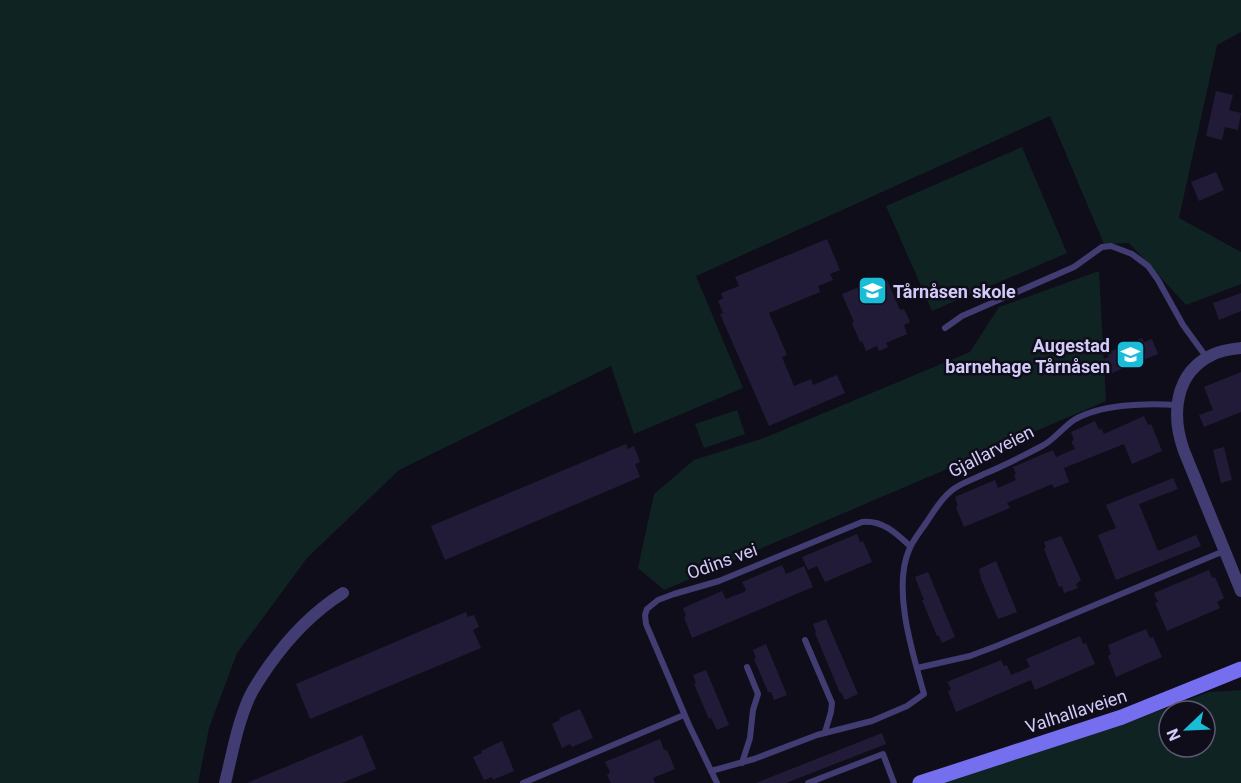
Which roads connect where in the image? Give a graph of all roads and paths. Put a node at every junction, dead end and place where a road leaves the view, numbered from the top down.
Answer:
1 (945, 328) dead end
2 (1241, 348) edge
3 (1207, 357) junction
4 (1177, 405) junction
5 (910, 546) junction
6 (1225, 551) junction
7 (1241, 591) edge
8 (343, 593) dead end
9 (805, 640) dead end
10 (747, 667) dead end
11 (917, 668) junction
12 (1241, 669) edge
13 (684, 715) junction
14 (825, 732) junction
15 (742, 763) junction
16 (711, 771) junction
17 (225, 783) edge
18 (523, 783) edge
19 (717, 783) edge
20 (808, 783) edge
21 (894, 783) edge
22 (920, 783) edge

1 - 3 lane
2 - 3 street
3 - 4 street
4 - 5 lane, Gjallarveien
4 - 6 street
5 - 11 lane
5 - 13 lane, Odins vei
6 - 7 street
6 - 11 lane
8 - 17 street
9 - 14 lane
10 - 15 lane
11 - 14 lane
12 - 22 street, Valhallaveien
13 - 16 lane, Odins vei
13 - 18 lane
14 - 15 lane
15 - 16 lane
16 - 19 lane, Odins vei
20 - 21 lane

